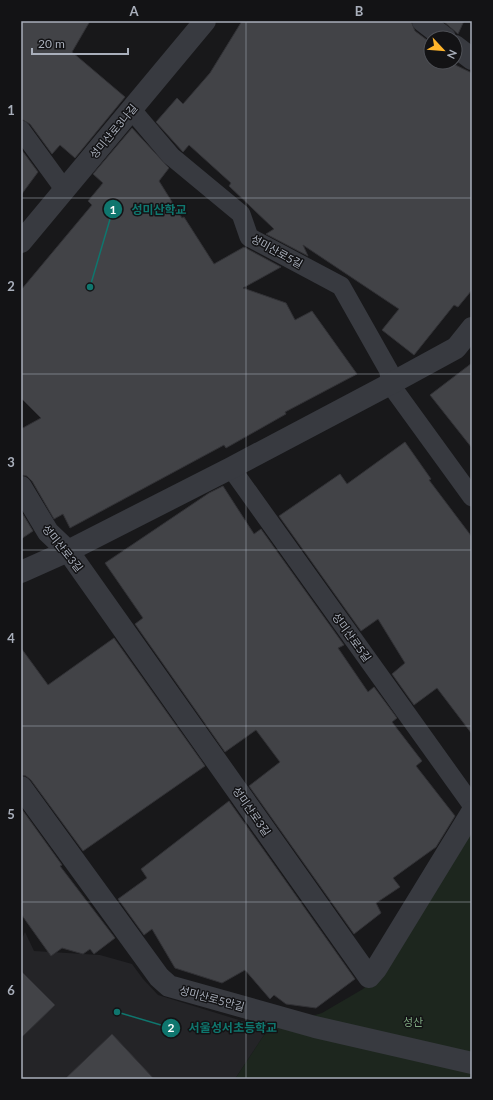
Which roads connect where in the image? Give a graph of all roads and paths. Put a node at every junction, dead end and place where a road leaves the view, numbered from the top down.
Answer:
1 (205, 21) edge
2 (423, 21) edge
3 (435, 30) edge
4 (463, 52) edge
5 (472, 59) edge
6 (131, 109) junction
7 (21, 130) edge
8 (64, 190) junction
9 (21, 242) edge
10 (472, 328) edge
11 (390, 384) junction
12 (231, 468) junction
13 (21, 488) edge
14 (472, 497) edge
15 (68, 551) junction
16 (21, 572) edge
17 (21, 787) edge
18 (472, 805) edge
19 (472, 812) edge
20 (472, 1063) edge

1 - 6 street, 성미산로3나길
2 - 3 street
4 - 5 street
6 - 8 street, 성미산로3나길
6 - 11 lane, 성미산로5길
7 - 8 lane
8 - 9 street, 성미산로3나길
10 - 11 street
11 - 12 street
11 - 14 lane, 성미산로5길
12 - 15 street
12 - 18 lane, 성미산로5길
13 - 15 street, 성미산로3길
15 - 16 street
15 - 19 street, 성미산로3길
17 - 20 street, 성미산로5안길

